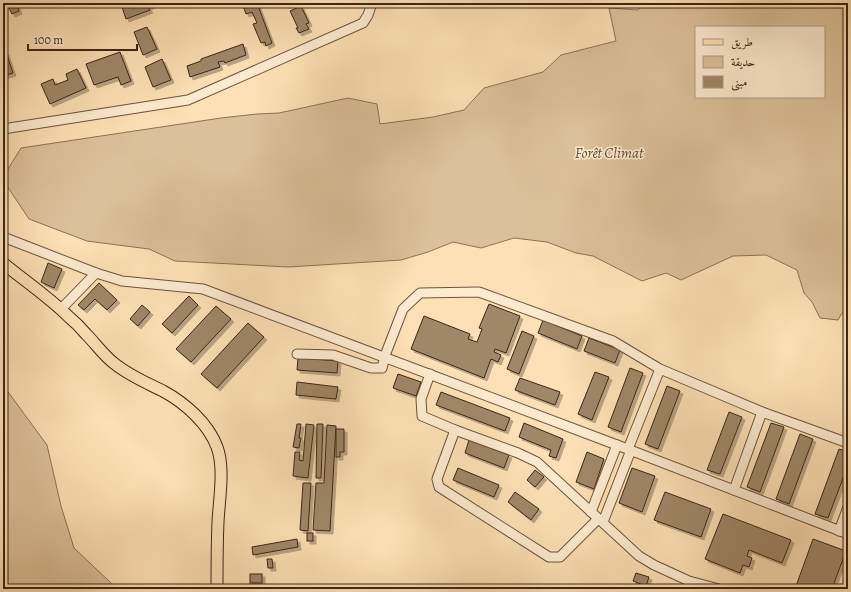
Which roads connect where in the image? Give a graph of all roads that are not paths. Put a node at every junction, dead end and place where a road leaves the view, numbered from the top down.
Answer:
1 (372, 3) edge
2 (3, 129) edge
3 (3, 237) edge
4 (3, 263) edge
5 (96, 273) junction
6 (61, 309) junction
7 (296, 354) dead end
8 (385, 358) junction
9 (660, 369) junction
10 (430, 374) junction
11 (762, 412) junction
12 (455, 430) junction
13 (848, 443) edge
14 (618, 444) junction
15 (630, 449) junction
16 (734, 490) junction
17 (848, 508) edge
18 (591, 512) junction
19 (601, 520) junction
20 (844, 532) edge
21 (218, 589) edge
22 (719, 589) edge

1 - 2 street
3 - 5 street
4 - 6 main road
5 - 6 street
5 - 8 street
6 - 21 main road
7 - 8 street
8 - 9 street
8 - 10 street
9 - 11 street
9 - 15 street
10 - 12 street
10 - 14 street
11 - 13 street
11 - 16 street
12 - 18 street
12 - 19 street
14 - 15 street
14 - 18 street
15 - 16 street
15 - 19 street
16 - 20 street
17 - 20 street
18 - 19 street
19 - 22 street

